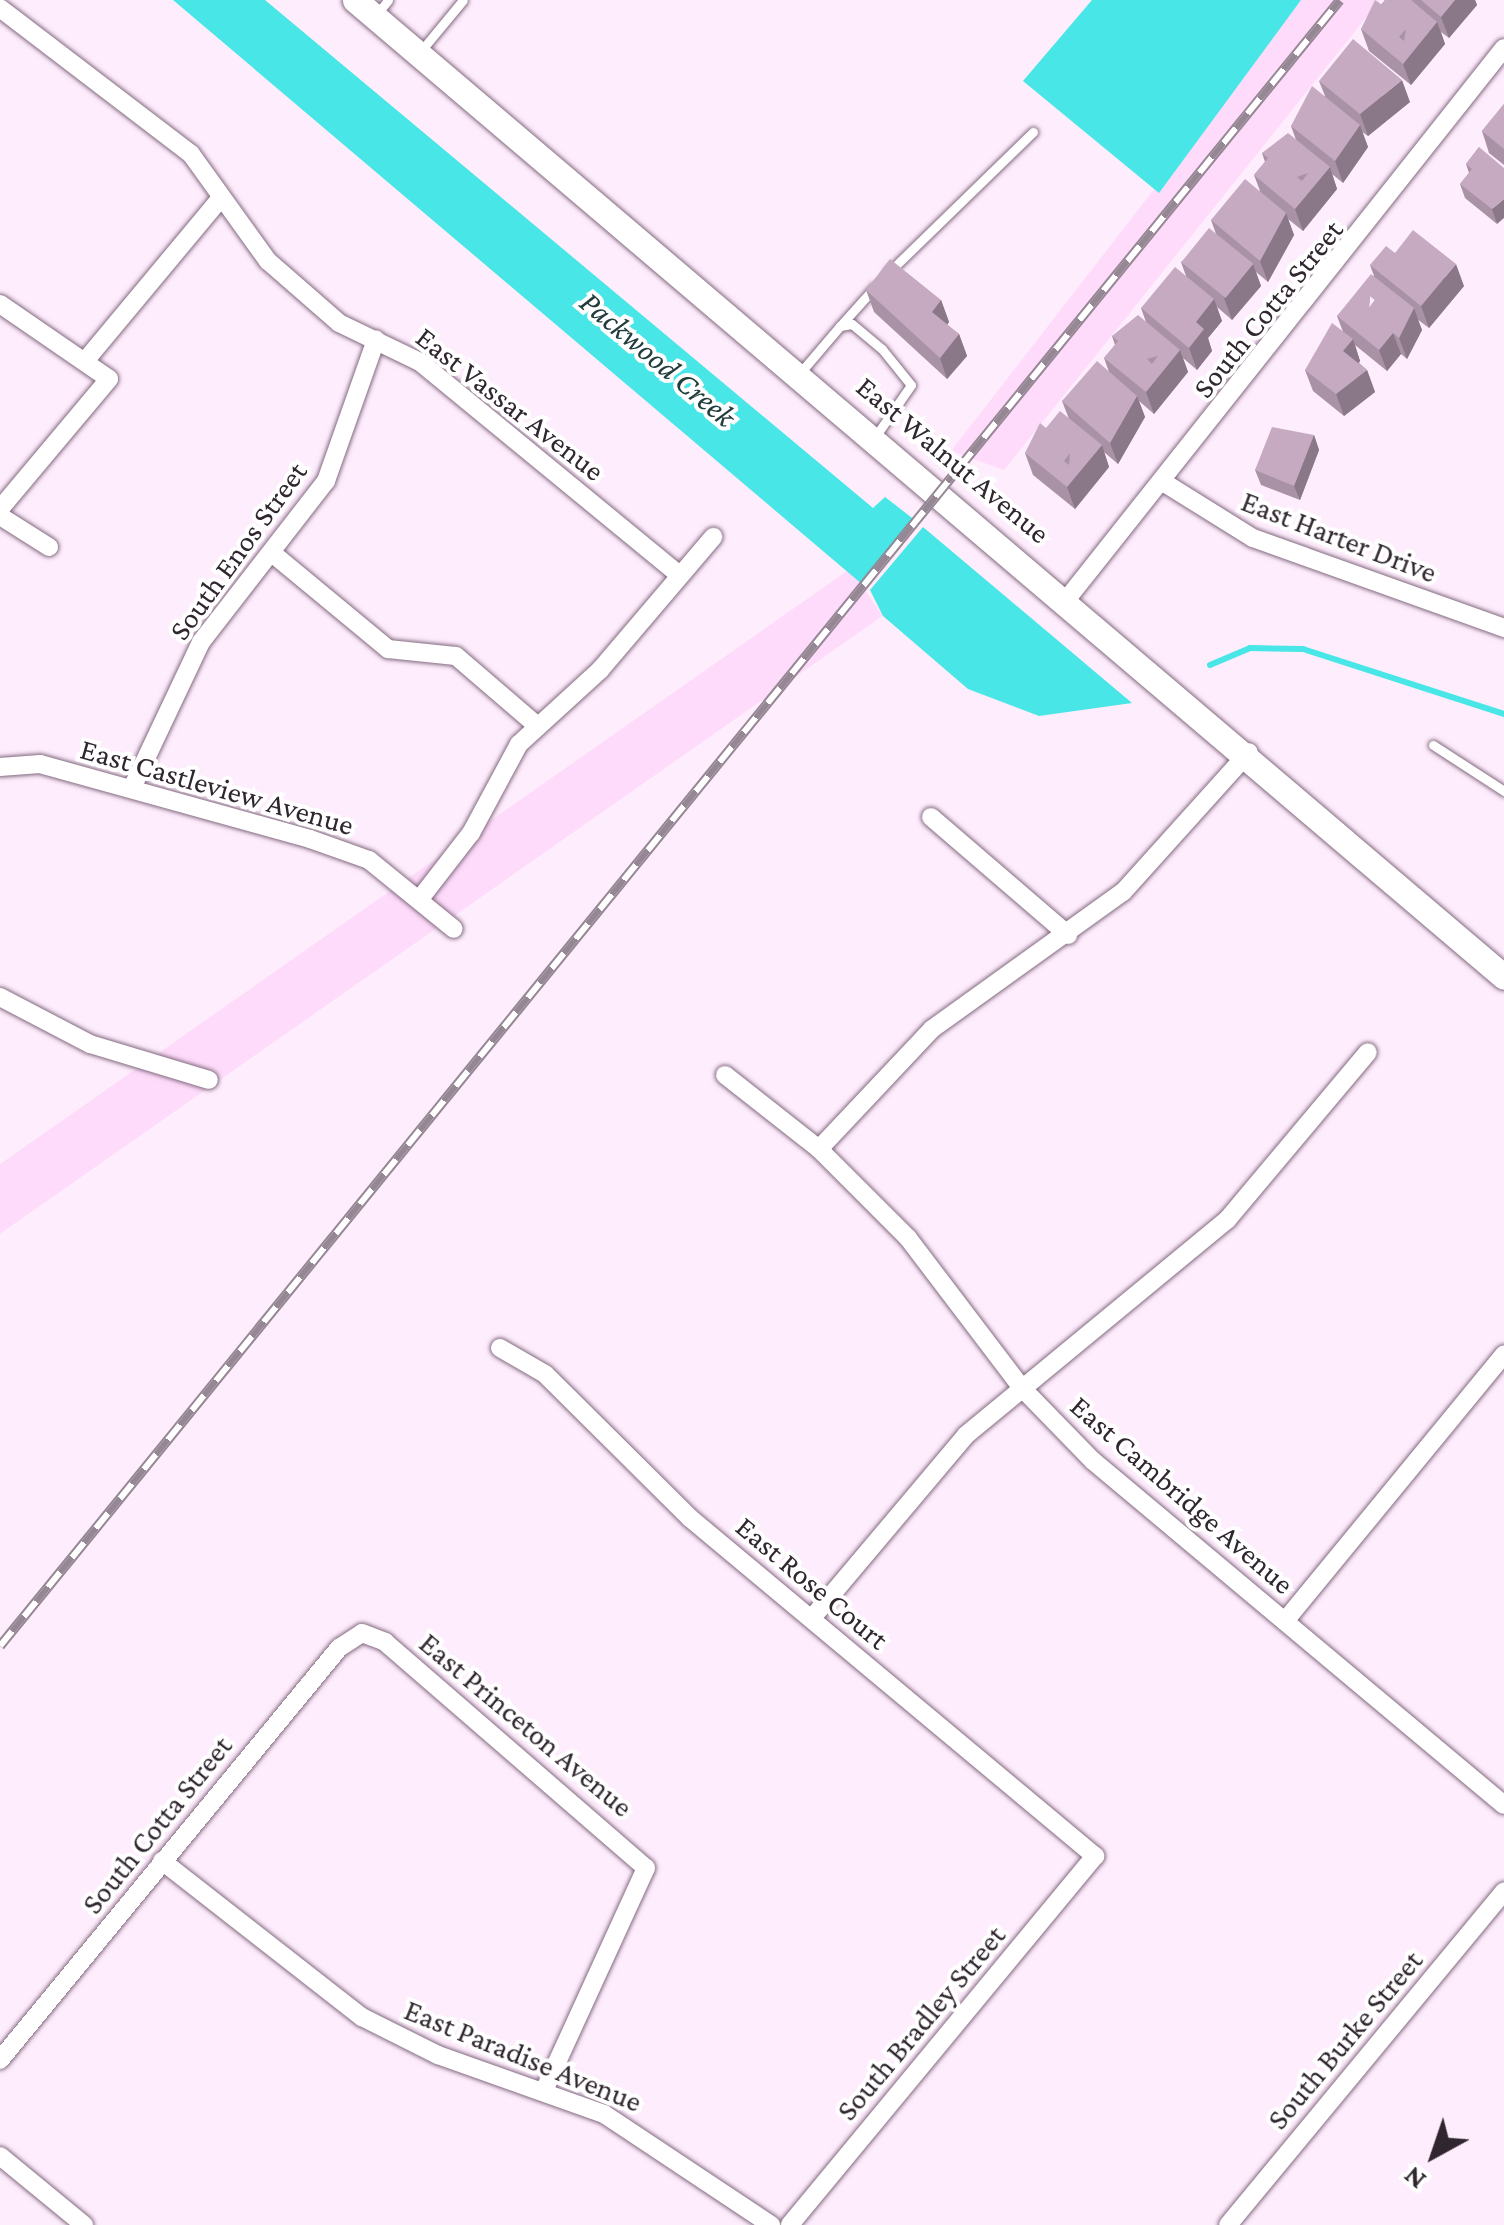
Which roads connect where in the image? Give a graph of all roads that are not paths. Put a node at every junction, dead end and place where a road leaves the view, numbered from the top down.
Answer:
1 (354, 0) edge
2 (463, 0) edge
3 (0, 8) edge
4 (382, 8) edge
5 (1504, 48) edge
6 (419, 54) junction
7 (1033, 132) dead end
8 (219, 200) junction
9 (0, 304) edge
10 (840, 326) junction
11 (376, 340) junction
12 (85, 362) junction
13 (800, 373) junction
14 (875, 437) junction
15 (1163, 482) junction
16 (0, 509) edge
17 (0, 516) edge
18 (714, 537) dead end
19 (49, 547) dead end
20 (272, 552) junction
21 (677, 573) junction
22 (1067, 600) junction
23 (1504, 628) edge
24 (535, 724) junction
25 (1433, 745) dead end
26 (1249, 752) junction
27 (0, 767) edge
28 (132, 788) junction
29 (1504, 790) edge
30 (931, 817) dead end
31 (419, 900) junction
32 (454, 929) dead end
33 (1068, 935) junction
34 (1504, 977) edge
35 (0, 997) edge
36 (1368, 1052) dead end
37 (725, 1076) dead end
38 (210, 1080) dead end
39 (819, 1149) junction
40 (500, 1348) dead end
41 (1504, 1354) edge
42 (1021, 1387) junction
43 (812, 1618) junction
44 (1285, 1620) junction
45 (362, 1633) joint
46 (1504, 1806) edge
47 (1094, 1856) joint
48 (162, 1861) junction
49 (1504, 1891) edge
50 (0, 2060) edge
51 (545, 2089) junction
52 (0, 2156) edge
53 (84, 2225) edge
54 (771, 2225) edge
55 (790, 2225) edge
56 (1228, 2225) edge

1 - 4 main road, East Walnut Avenue
2 - 6 lane
3 - 8 street, East Vassar Avenue
4 - 6 main road, East Walnut Avenue
5 - 15 street, South Cotta Street
6 - 13 main road, East Walnut Avenue
7 - 10 lane
8 - 11 street, East Vassar Avenue
8 - 12 street
9 - 12 street
10 - 13 lane
10 - 14 lane
11 - 20 street, South Enos Street
11 - 21 street, East Vassar Avenue
12 - 16 street
13 - 14 main road, East Walnut Avenue
14 - 22 main road, East Walnut Avenue
15 - 22 street, South Cotta Street
15 - 23 street, East Harter Drive
17 - 19 street
18 - 21 street
20 - 24 street
20 - 28 street, South Enos Street
21 - 24 street
22 - 26 main road, East Walnut Avenue
24 - 31 street
25 - 29 lane
26 - 33 street
26 - 34 main road, East Walnut Avenue
27 - 28 street, East Castleview Avenue
28 - 31 street, East Castleview Avenue
30 - 33 street
31 - 32 street, East Castleview Avenue
33 - 39 street
35 - 38 street
36 - 42 street
37 - 39 street, East Cambridge Avenue
39 - 42 street, East Cambridge Avenue
40 - 43 street, East Rose Court
41 - 44 street
42 - 43 street
42 - 44 street, East Cambridge Avenue
43 - 47 street, East Rose Court
44 - 46 street, East Cambridge Avenue
45 - 48 street, South Cotta Street
45 - 51 street, East Princeton Avenue
47 - 55 street, South Bradley Street
48 - 50 street, South Cotta Street
48 - 51 street, East Paradise Avenue
49 - 56 street, South Burke Street
51 - 54 street, East Paradise Avenue
52 - 53 street

